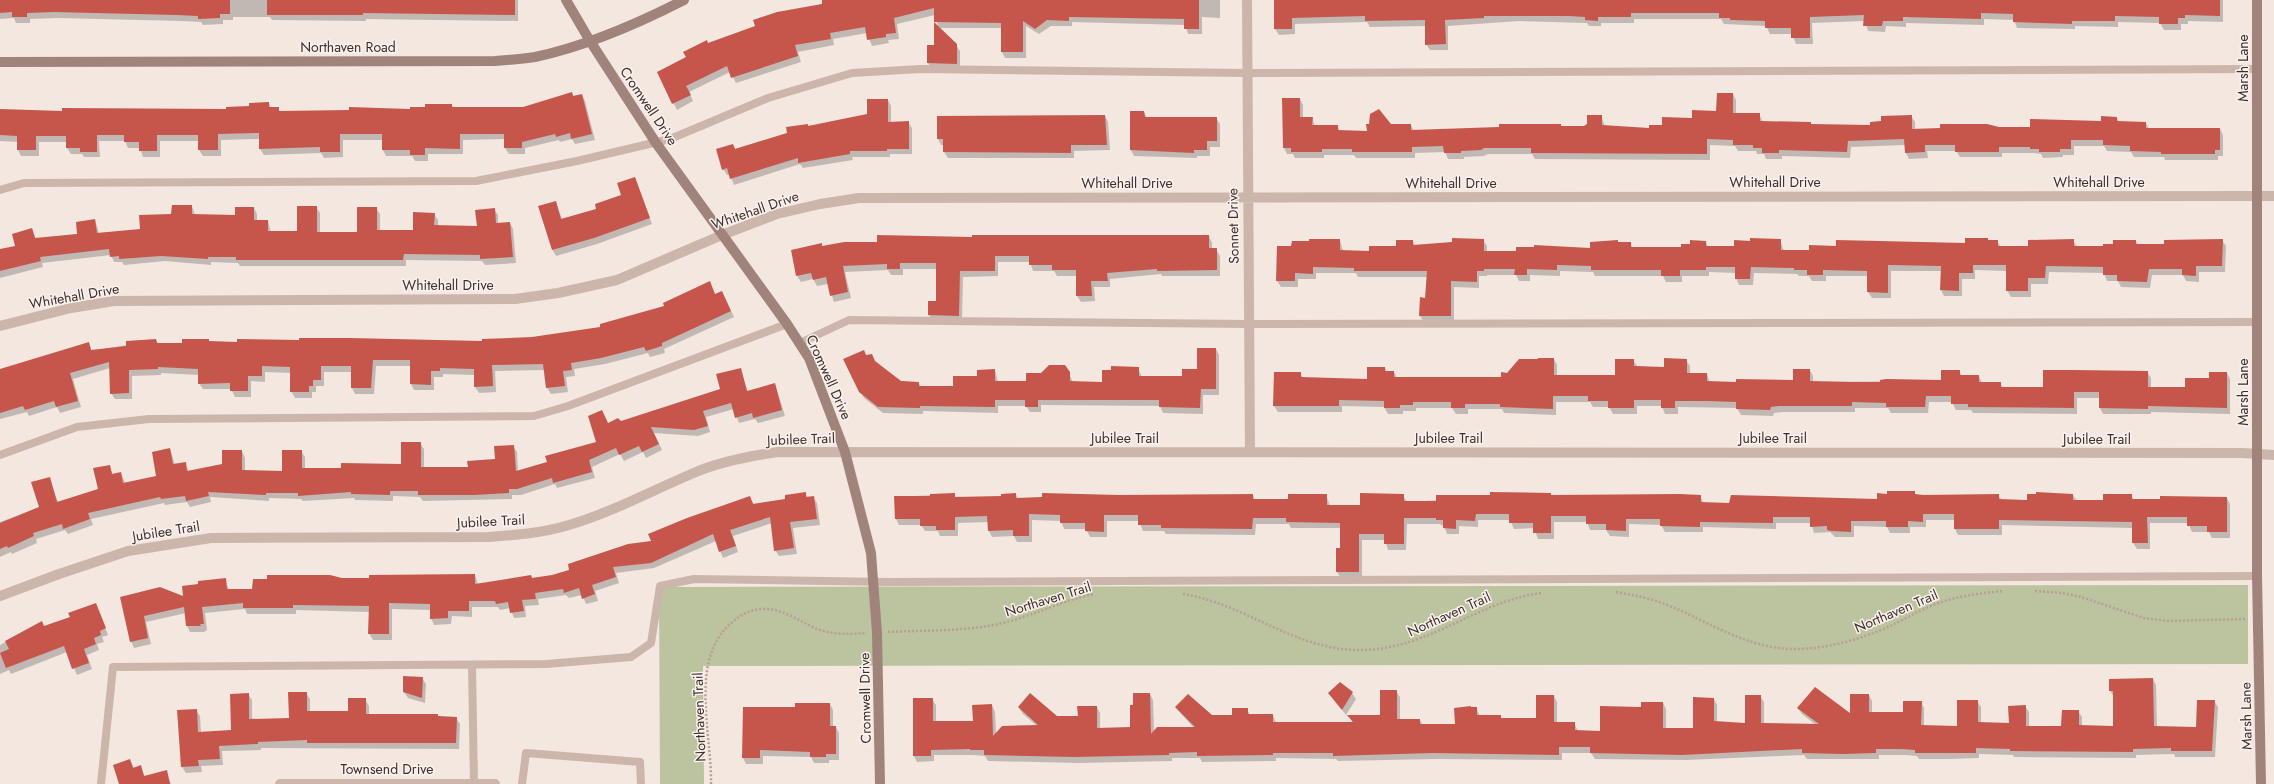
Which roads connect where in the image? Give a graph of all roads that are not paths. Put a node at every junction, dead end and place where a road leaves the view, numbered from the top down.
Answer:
1 (566, 0) edge
2 (684, 0) edge
3 (1247, 0) edge
4 (2257, 0) edge
5 (590, 41) junction
6 (0, 62) edge
7 (2257, 69) junction
8 (1247, 73) junction
9 (656, 143) junction
10 (0, 190) edge
11 (2257, 196) junction
12 (2274, 196) edge
13 (1247, 197) junction
14 (722, 235) junction
15 (2257, 322) junction
16 (787, 324) junction
17 (1248, 324) junction
18 (0, 326) edge
19 (800, 343) junction
20 (845, 452) junction
21 (1250, 452) junction
22 (2257, 454) junction
23 (0, 455) edge
24 (2274, 455) edge
25 (2257, 576) junction
26 (874, 582) junction
27 (0, 596) edge
28 (472, 665) junction
29 (355, 783) edge
30 (101, 784) edge
31 (280, 784) edge
32 (474, 784) edge
33 (495, 784) edge
34 (522, 784) edge
35 (641, 784) edge
36 (880, 784) edge
37 (2261, 784) edge

1 - 5 street, Cromwell Drive
2 - 5 street, Northaven Road
3 - 8 street, Sonnet Drive
4 - 7 street, Marsh Lane
5 - 6 street, Northaven Road
5 - 9 street, Cromwell Drive
7 - 8 lane
7 - 11 street, Marsh Lane
8 - 9 lane
8 - 13 street, Sonnet Drive
9 - 10 lane
9 - 14 street, Cromwell Drive
11 - 12 street, Whitehall Drive
11 - 13 street, Whitehall Drive
11 - 15 street, Marsh Lane
13 - 14 street, Whitehall Drive
13 - 17 street, Sonnet Drive
14 - 16 street, Cromwell Drive
14 - 18 street, Whitehall Drive
15 - 17 lane
15 - 22 street, Marsh Lane
16 - 19 street, Cromwell Drive
16 - 23 lane
17 - 19 lane
17 - 21 street, Sonnet Drive
19 - 20 street, Cromwell Drive
20 - 21 street, Jubilee Trail
20 - 26 street, Cromwell Drive
20 - 27 street, Jubilee Trail
21 - 22 street, Jubilee Trail
22 - 24 street, Jubilee Trail
22 - 25 street, Marsh Lane
25 - 26 lane
25 - 37 street, Marsh Lane
26 - 28 lane
26 - 36 street, Cromwell Drive
28 - 30 lane
28 - 32 lane
29 - 31 street, Townsend Drive
29 - 32 street, Townsend Drive
32 - 33 street, Townsend Drive
34 - 35 lane

